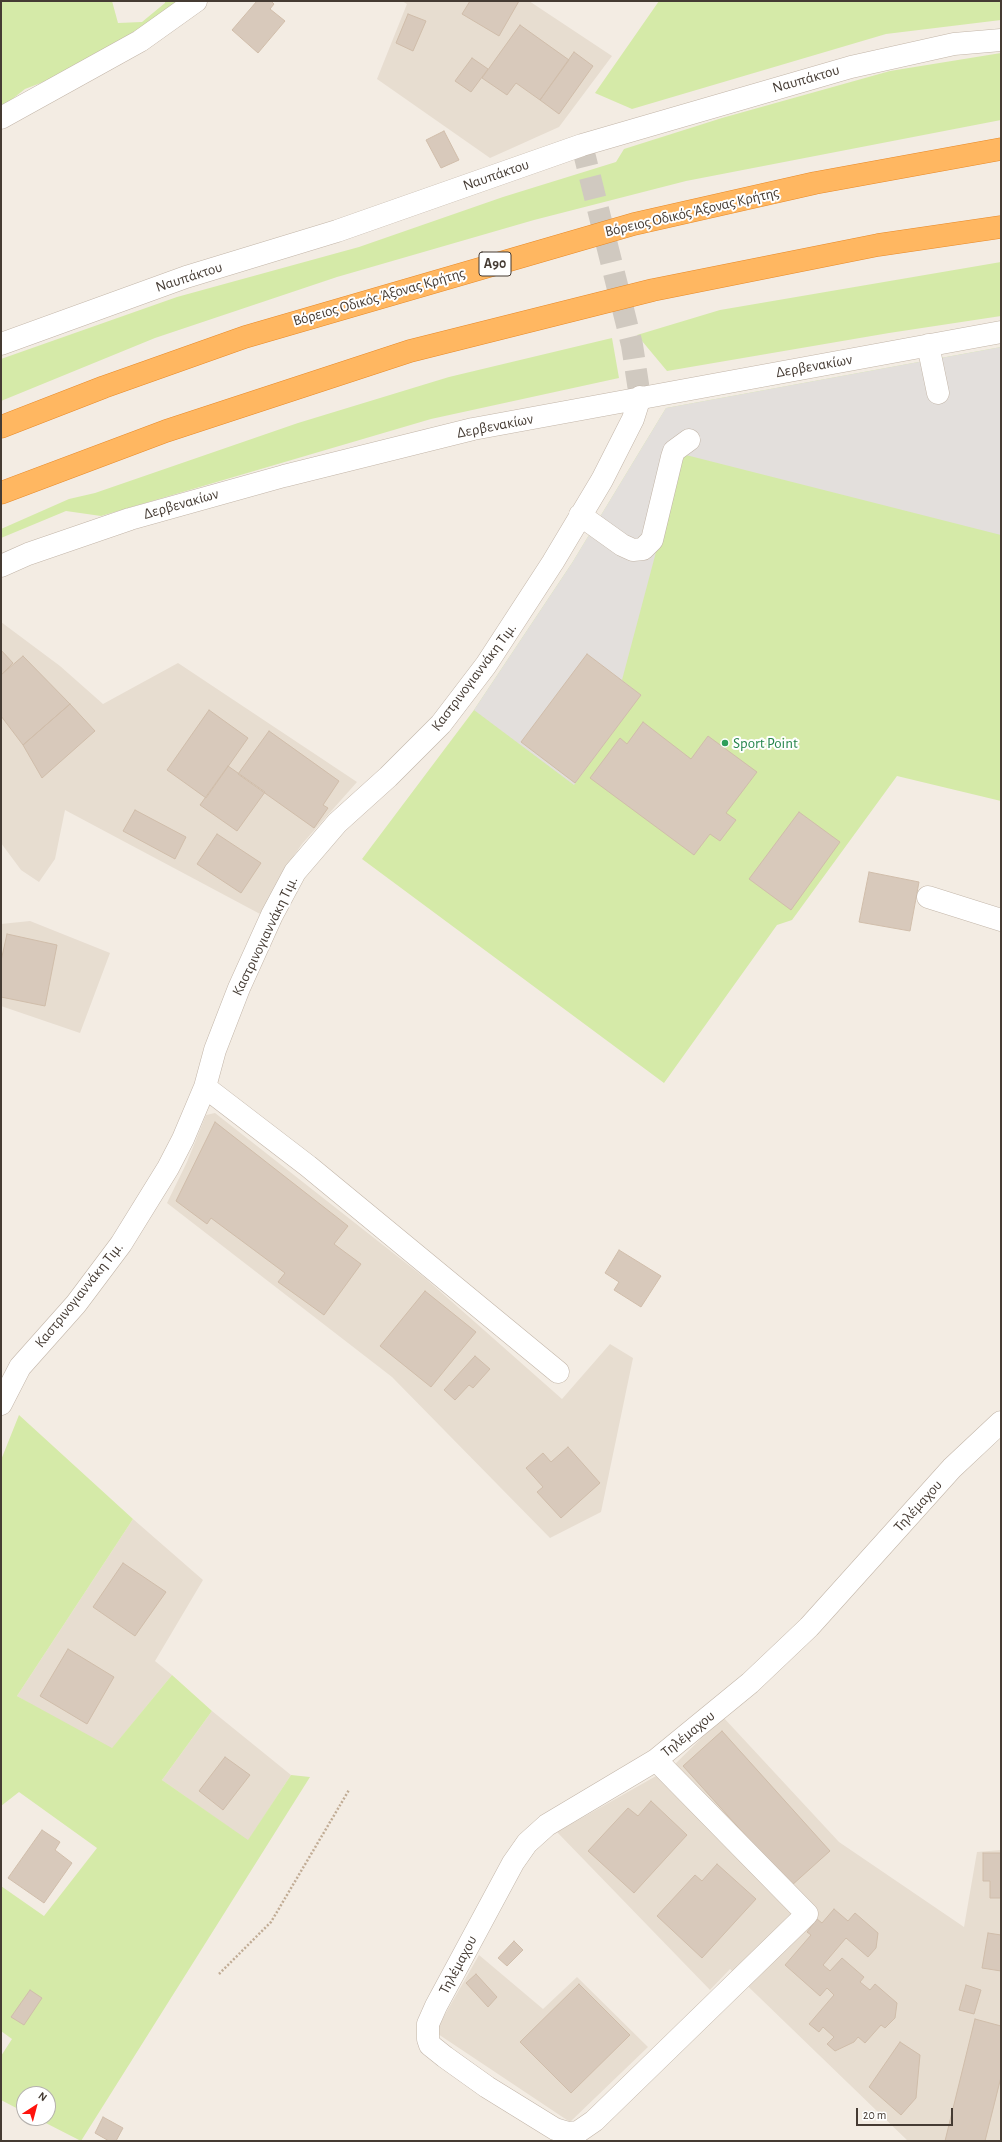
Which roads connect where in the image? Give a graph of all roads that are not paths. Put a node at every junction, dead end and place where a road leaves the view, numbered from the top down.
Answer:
1 (196, 1) edge
2 (1001, 40) edge
3 (1, 118) edge
4 (1001, 149) edge
5 (1001, 227) edge
6 (1001, 332) edge
7 (1, 344) edge
8 (928, 345) junction
9 (938, 393) dead end
10 (640, 398) junction
11 (1, 427) edge
12 (689, 440) dead end
13 (1, 493) edge
14 (580, 515) junction
15 (1, 566) edge
16 (928, 897) dead end
17 (1001, 920) edge
18 (206, 1087) junction
19 (558, 1372) dead end
20 (1, 1404) edge
21 (1001, 1422) edge
22 (656, 1760) junction

1 - 3 street
2 - 7 street, Ναυπάκτου
4 - 11 highway, Βόρειος Οδικός Άξονας Κρήτης / Α90
5 - 13 highway
6 - 8 street, Δερβενακίων
8 - 9 street
8 - 10 street, Δερβενακίων
10 - 14 street, Καστρινογιαννάκη Τιμ.
10 - 15 street, Δερβενακίων
12 - 14 street
14 - 18 street, Καστρινογιαννάκη Τιμ.
16 - 17 street
18 - 19 street
18 - 20 street, Καστρινογιαννάκη Τιμ.
21 - 22 street, Τηλέμαχου
22 - 22 street, Τηλέμαχου

